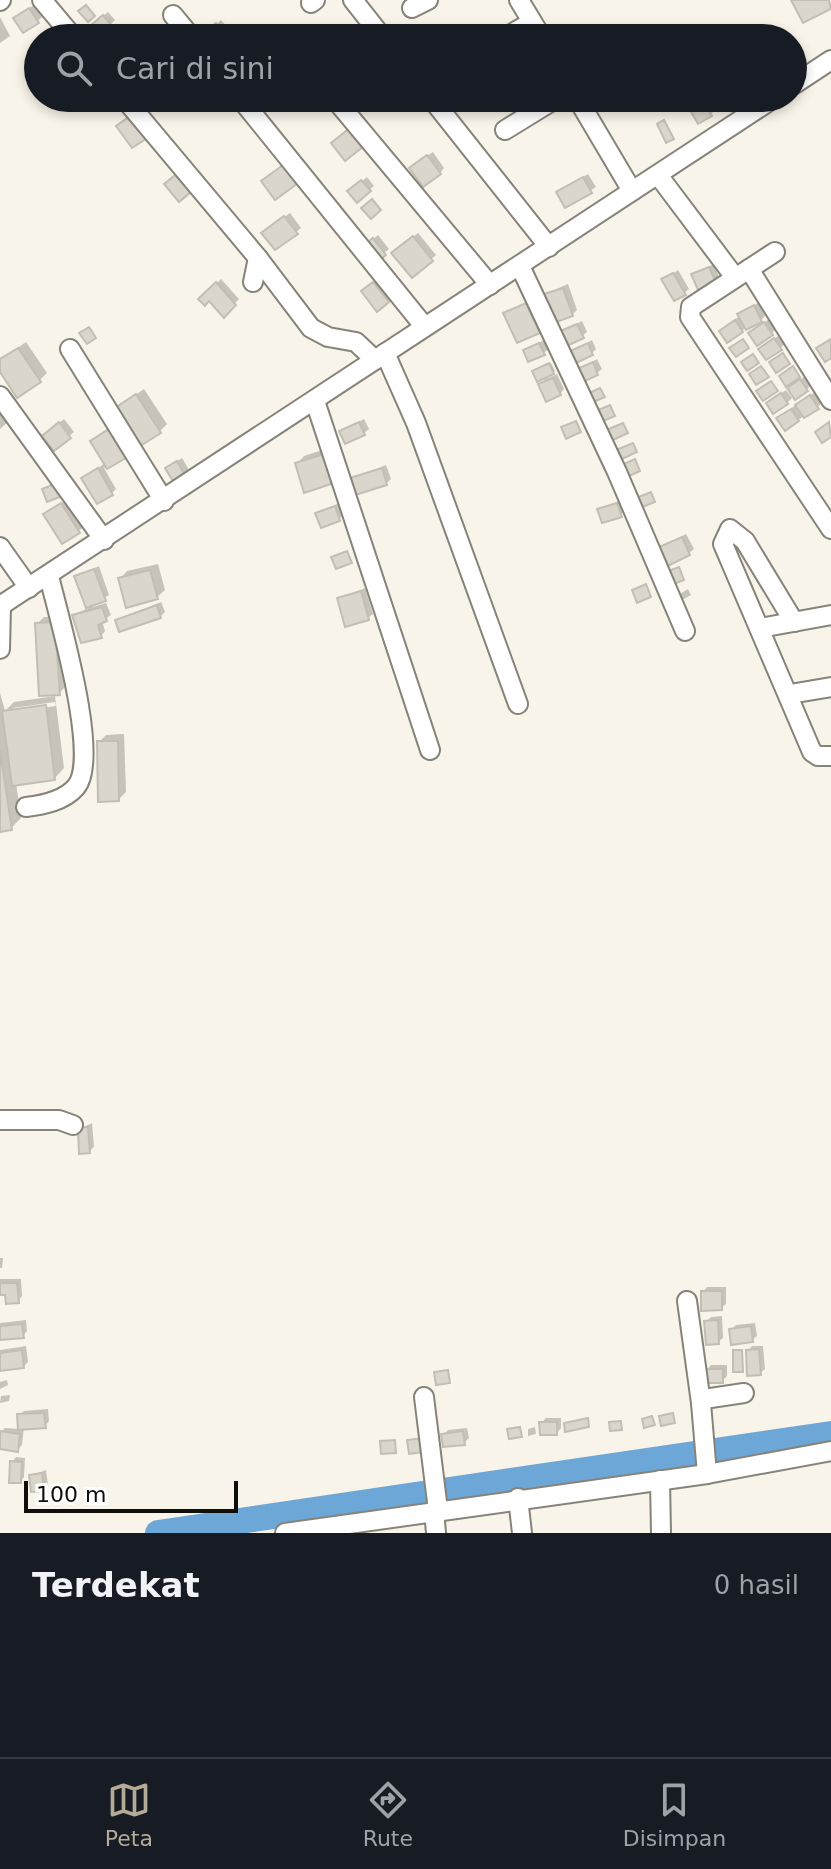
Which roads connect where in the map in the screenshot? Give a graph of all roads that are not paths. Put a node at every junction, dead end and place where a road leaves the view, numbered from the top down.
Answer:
1 (42, 0) edge
2 (353, 0) edge
3 (519, 0) edge
4 (173, 15) dead end
5 (62, 24) edge
6 (180, 24) edge
7 (372, 24) edge
8 (533, 24) edge
9 (831, 60) edge
10 (807, 76) edge
11 (136, 112) edge
12 (251, 112) edge
13 (346, 112) edge
14 (442, 112) edge
15 (534, 112) edge
16 (585, 112) edge
17 (753, 112) edge
18 (505, 130) dead end
19 (658, 175) junction
20 (632, 191) junction
21 (549, 247) junction
22 (775, 252) dead end
23 (258, 258) junction
24 (520, 266) junction
25 (741, 272) junction
26 (253, 282) dead end
27 (490, 285) junction
28 (424, 326) junction
29 (70, 349) dead end
30 (380, 357) junction
31 (0, 396) edge
32 (831, 400) edge
33 (315, 401) junction
34 (164, 501) junction
35 (831, 529) edge
36 (104, 540) junction
37 (0, 547) edge
38 (49, 576) junction
39 (29, 588) junction
40 (0, 606) edge
41 (831, 615) edge
42 (794, 622) junction
43 (760, 628) junction
44 (685, 631) dead end
45 (0, 649) edge
46 (831, 687) edge
47 (790, 694) junction
48 (518, 704) dead end
49 (430, 750) dead end
50 (831, 756) edge
51 (26, 807) dead end
52 (0, 1120) edge
53 (73, 1125) dead end
54 (687, 1301) dead end
55 (744, 1393) dead end
56 (424, 1397) dead end
57 (701, 1403) junction
58 (831, 1451) edge
59 (705, 1459) junction
60 (660, 1480) junction
61 (518, 1498) junction
62 (437, 1508) junction
63 (383, 1526) edge
64 (521, 1529) edge
65 (661, 1531) edge
66 (436, 1532) edge
67 (285, 1533) edge

1 - 5 street
2 - 7 street
3 - 8 street
4 - 6 street
9 - 10 street
11 - 23 street
12 - 28 street
13 - 27 street
14 - 21 street
15 - 18 street
16 - 20 street
17 - 19 street
19 - 20 street
19 - 25 street
20 - 21 street
21 - 24 street
22 - 25 street
23 - 26 street
23 - 30 street
24 - 27 street
24 - 44 street
25 - 32 street
25 - 35 street
27 - 28 street
28 - 30 street
29 - 34 street
30 - 33 street
30 - 48 street
31 - 36 street
33 - 34 street
33 - 49 street
34 - 36 street
36 - 38 street
37 - 39 street
38 - 39 street
38 - 51 street
39 - 40 street
40 - 45 street
41 - 42 street
42 - 43 street
42 - 43 street
43 - 47 street
46 - 47 street
47 - 50 street
52 - 53 street
54 - 57 street
55 - 57 street
56 - 62 street
57 - 59 street
58 - 59 street
59 - 60 street
60 - 61 street
60 - 65 street
61 - 62 street
61 - 64 street
62 - 63 street
62 - 66 street
63 - 67 street

